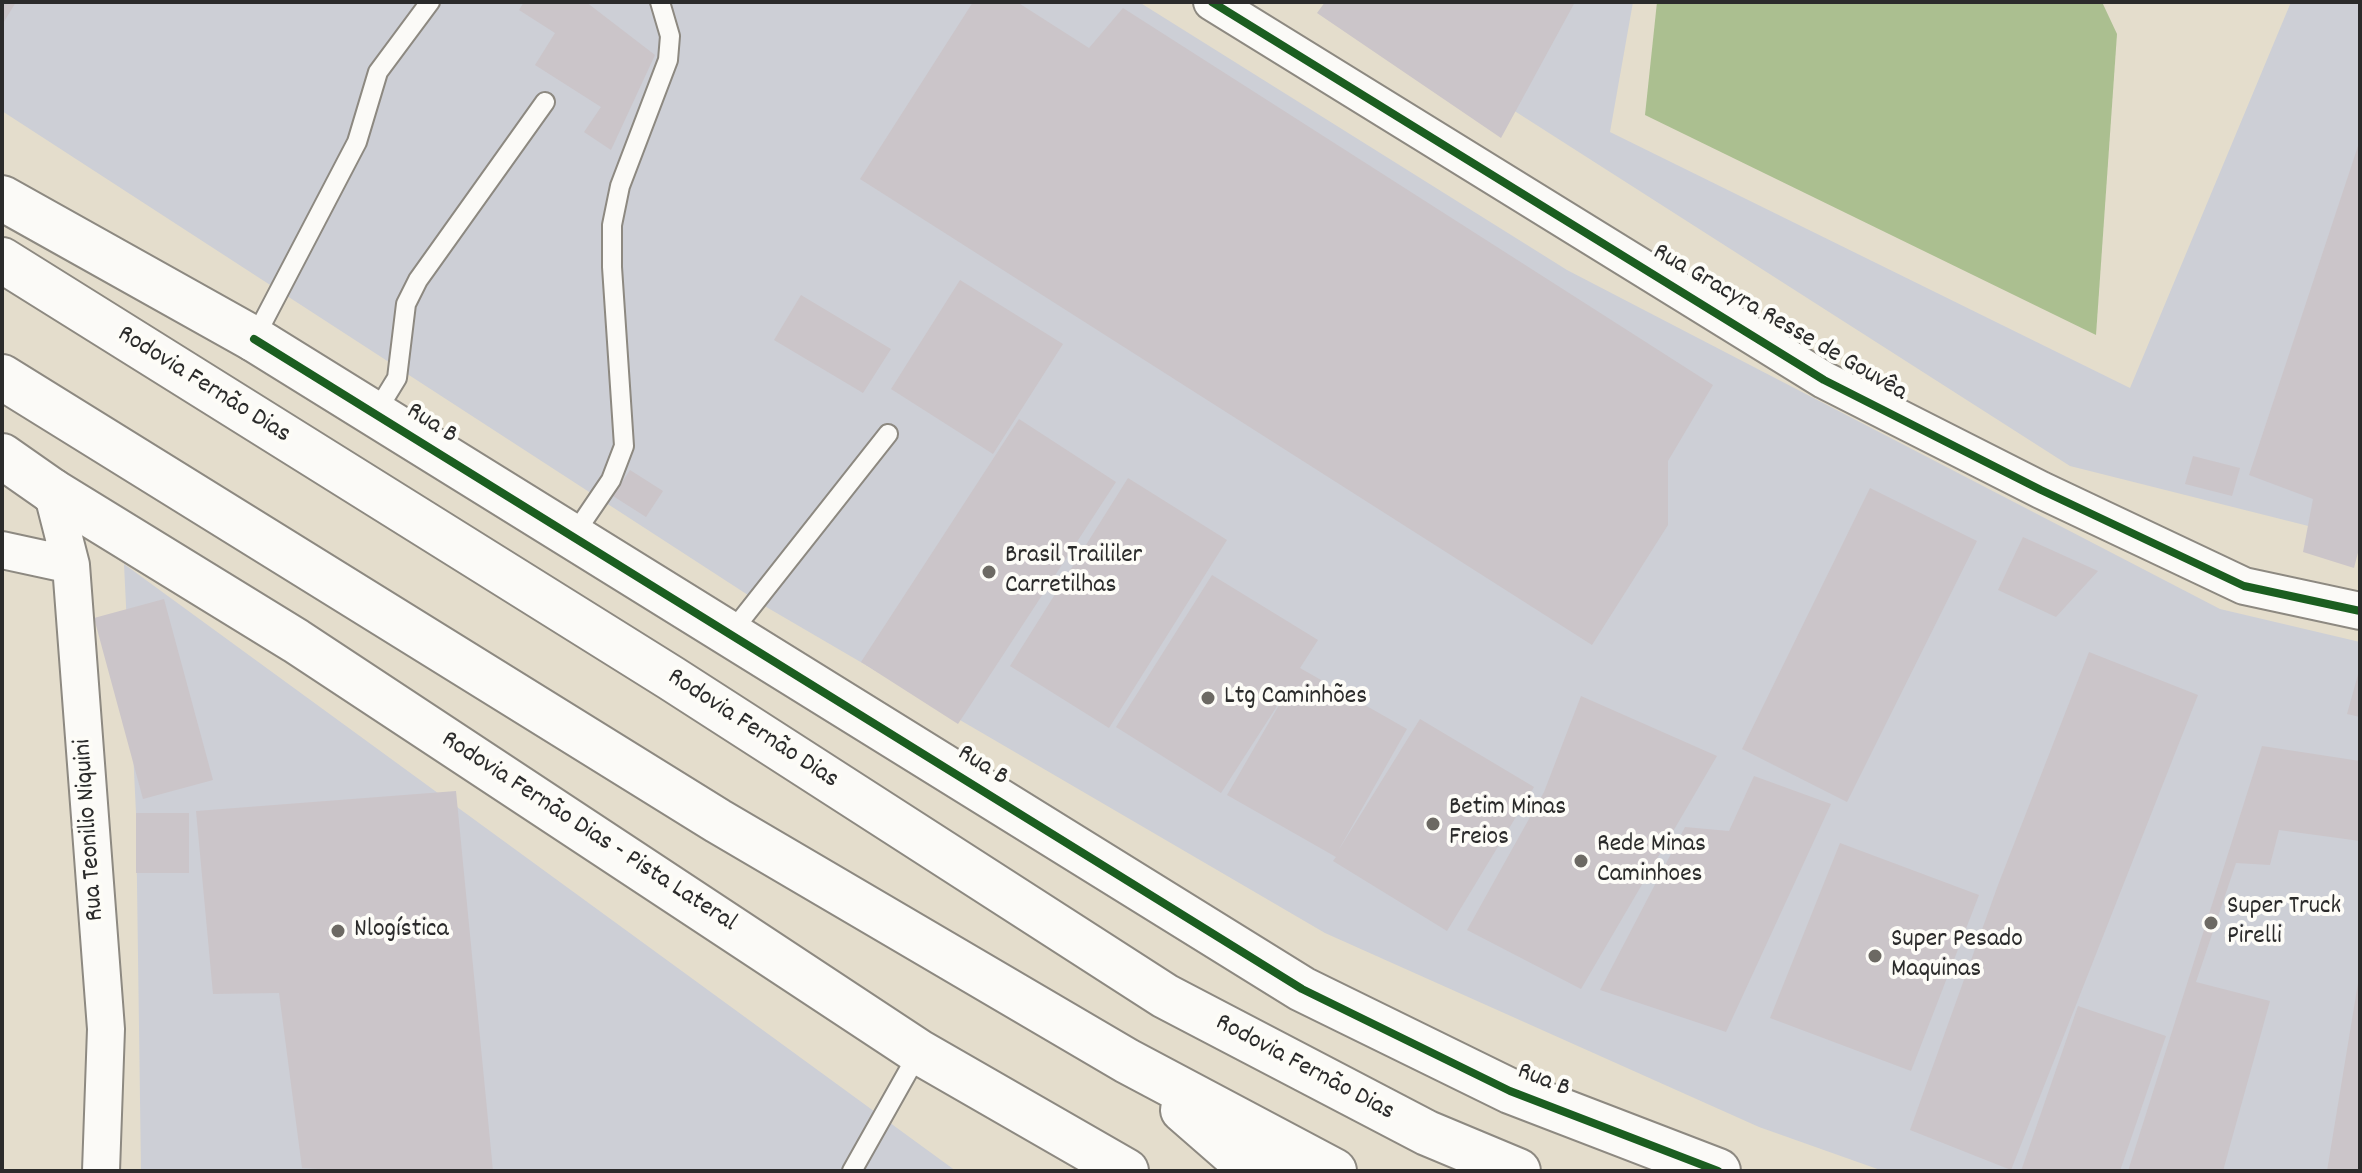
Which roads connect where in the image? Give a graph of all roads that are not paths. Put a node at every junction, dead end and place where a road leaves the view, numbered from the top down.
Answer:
1 (430, 2) edge
2 (660, 2) edge
3 (1212, 2) edge
4 (545, 102) dead end
5 (2, 198) edge
6 (2, 260) edge
7 (254, 339) junction
8 (2, 377) edge
9 (375, 414) junction
10 (888, 434) dead end
11 (2, 456) edge
12 (52, 491) junction
13 (573, 536) junction
14 (2, 550) edge
15 (71, 565) junction
16 (2360, 611) edge
17 (730, 634) junction
18 (919, 1052) junction
19 (1127, 1061) junction
20 (101, 1171) edge
21 (852, 1171) edge
22 (1126, 1171) edge
23 (1262, 1171) edge
24 (1334, 1171) edge
25 (1518, 1171) edge
26 (1718, 1171) edge

1 - 7 lane
2 - 13 lane
3 - 16 street, Rua Gracyra Resse de Gouvêa
4 - 9 lane
5 - 7 main road, Rua B
6 - 25 main road, Rodovia Fernão Dias
7 - 9 main road, Rua B
8 - 19 main road
9 - 13 main road, Rua B
10 - 17 lane
11 - 12 main road, Rodovia Fernão Dias - Pista Lateral
12 - 15 street, Rua Teonilio Niquini
12 - 18 main road, Rodovia Fernão Dias - Pista Lateral
13 - 17 main road, Rua B
14 - 15 street
15 - 20 street, Rua Teonilio Niquini
17 - 26 main road, Rua B
18 - 21 lane
18 - 22 main road, Rodovia Fernão Dias - Pista Lateral
19 - 23 main road
19 - 24 main road

